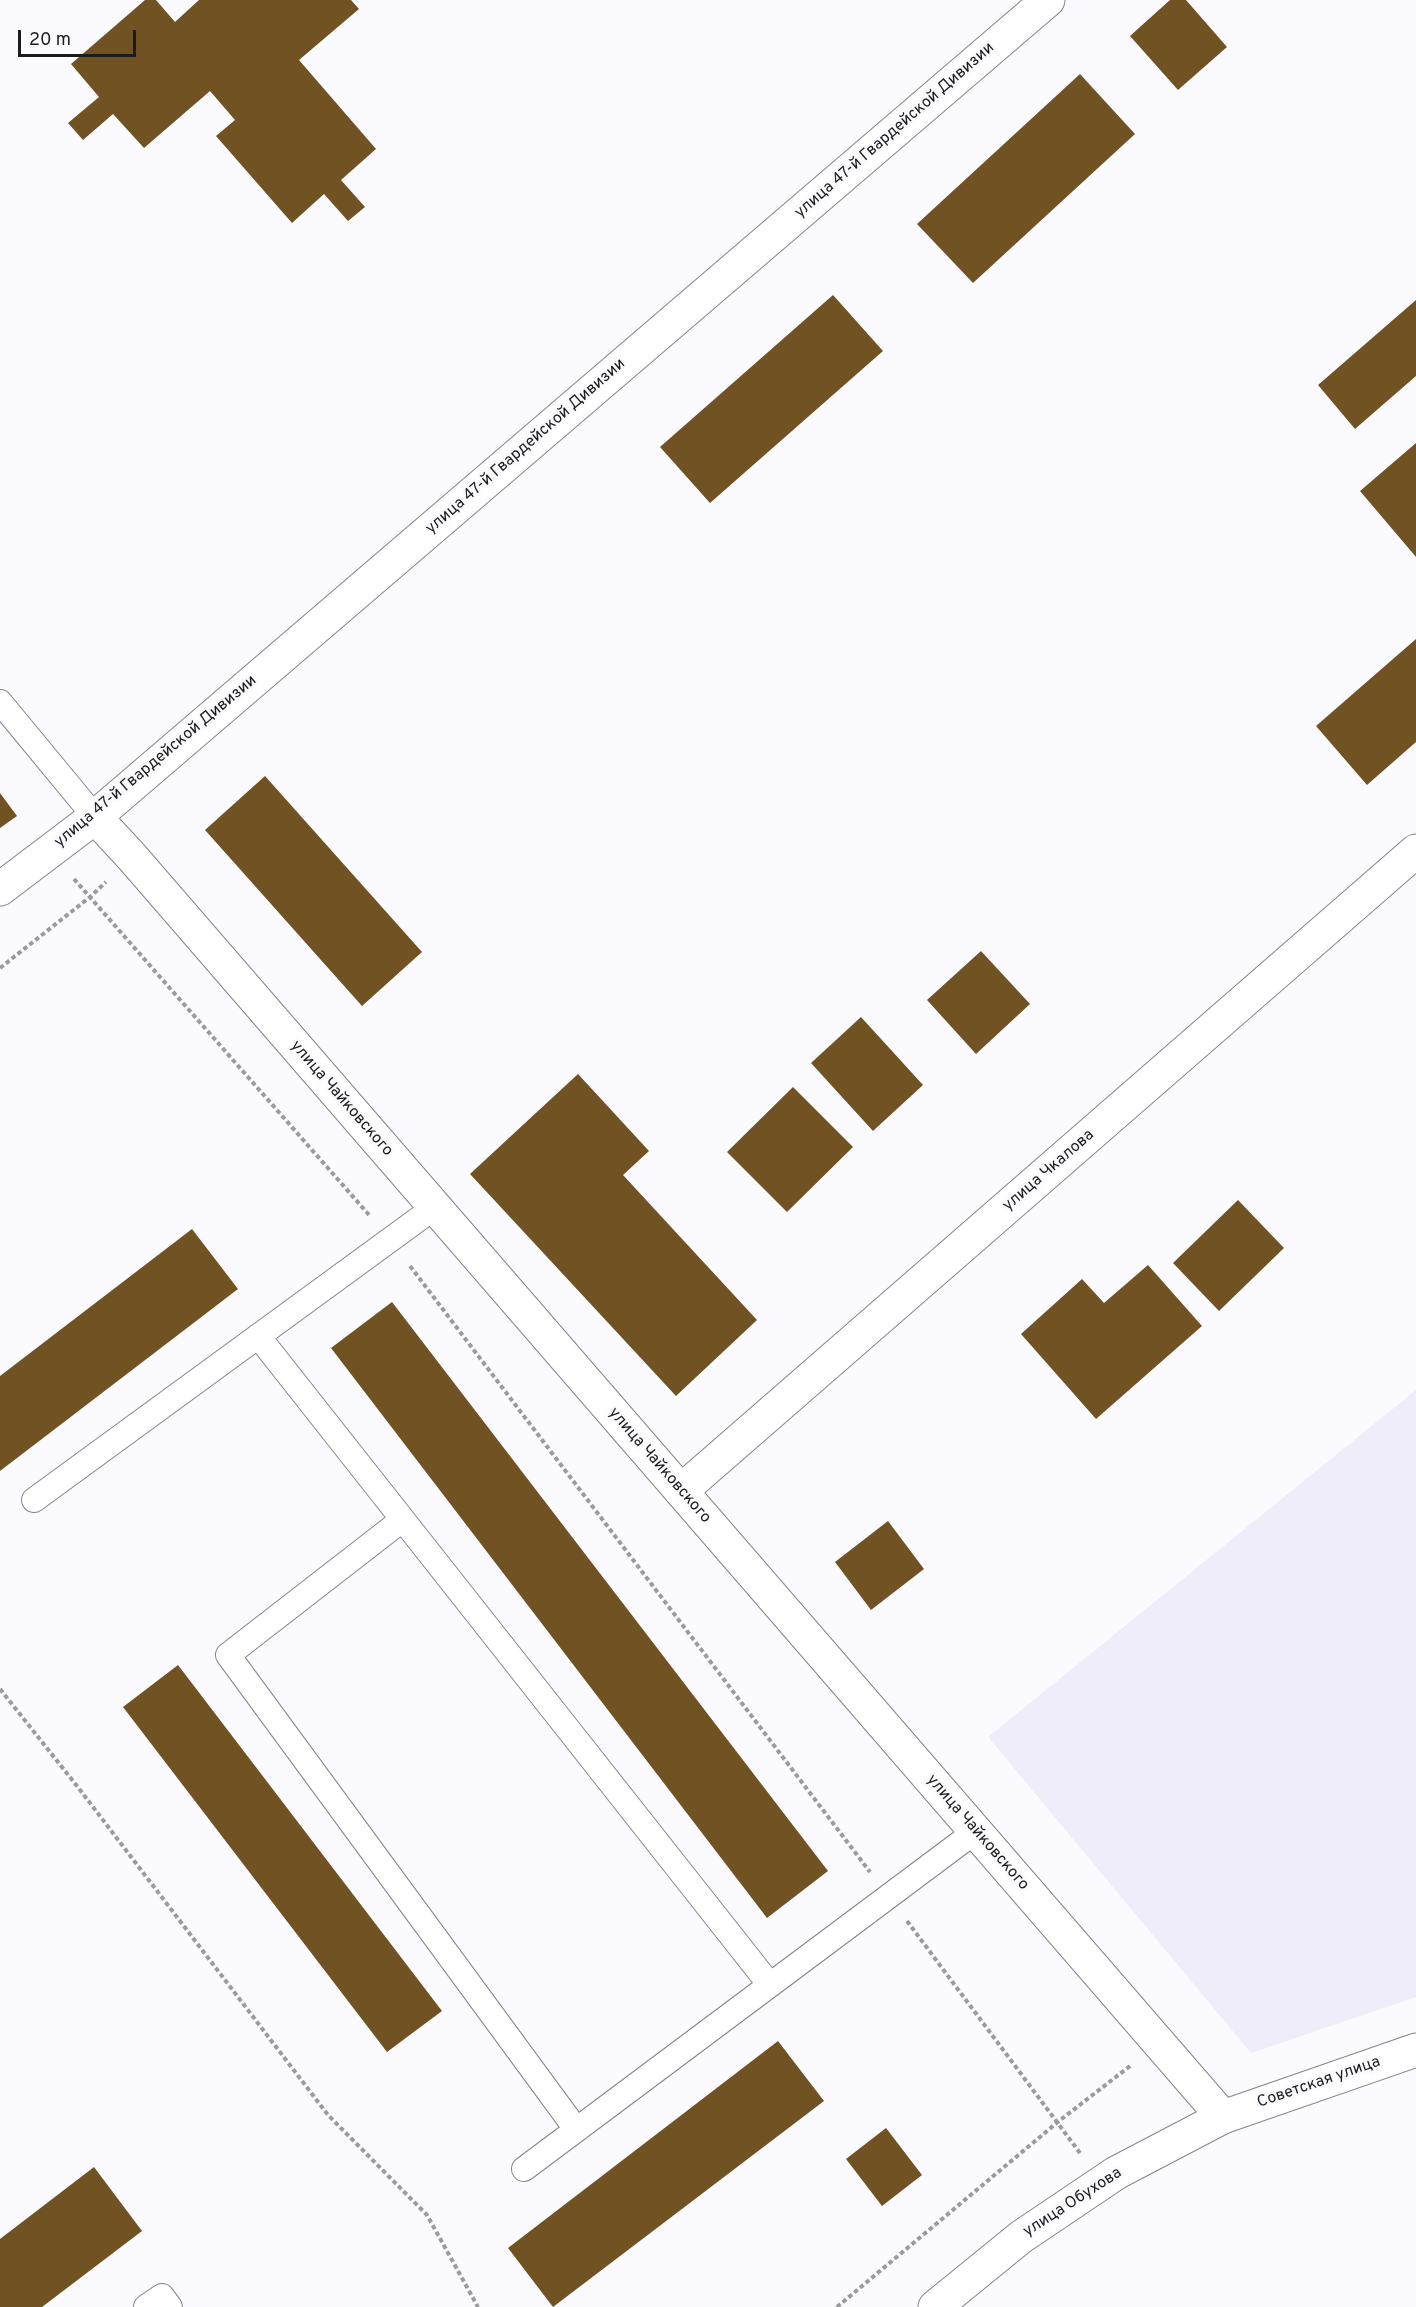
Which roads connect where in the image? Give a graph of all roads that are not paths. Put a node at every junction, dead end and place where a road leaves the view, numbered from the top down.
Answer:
1 (1048, 0) edge
2 (0, 702) edge
3 (95, 817) junction
4 (1416, 851) edge
5 (0, 889) edge
6 (435, 1207) junction
7 (258, 1335) junction
8 (681, 1491) junction
9 (34, 1500) dead end
10 (402, 1520) junction
11 (976, 1832) junction
12 (770, 1985) junction
13 (1416, 2050) edge
14 (1223, 2117) junction
15 (576, 2129) junction
16 (524, 2169) dead end
17 (146, 2307) edge
18 (170, 2307) edge
19 (934, 2307) edge

1 - 3 street, улица 47-й Гвардейской Дивизии
2 - 3 lane
3 - 5 street, улица 47-й Гвардейской Дивизии
3 - 6 street, улица Чайковского
4 - 8 street, улица Чкалова
6 - 7 lane
6 - 8 street, улица Чайковского
7 - 9 lane
7 - 10 lane
8 - 11 street, улица Чайковского
10 - 12 lane
10 - 15 lane
11 - 12 lane
11 - 14 street, улица Чайковского
12 - 15 lane
13 - 14 street, Советская улица
14 - 19 street, улица Обухова
15 - 16 lane
17 - 18 lane

